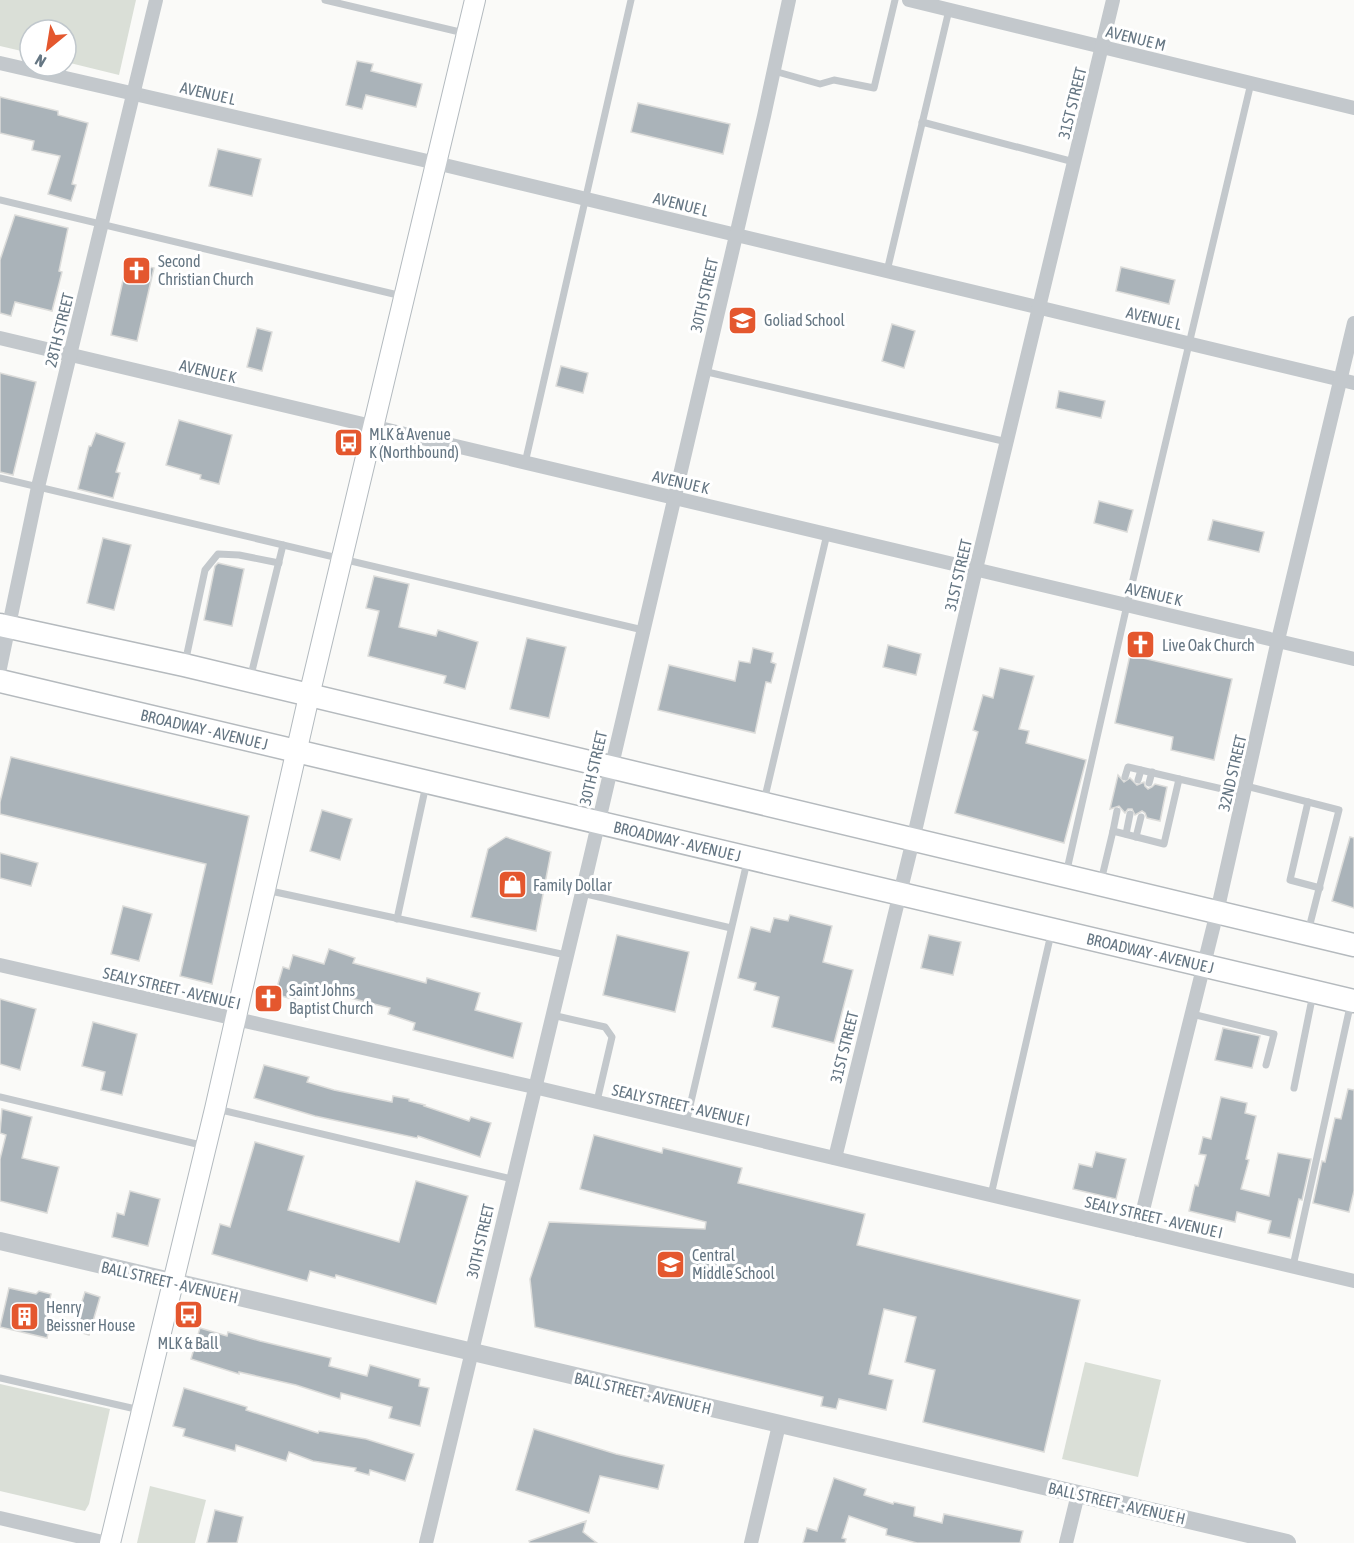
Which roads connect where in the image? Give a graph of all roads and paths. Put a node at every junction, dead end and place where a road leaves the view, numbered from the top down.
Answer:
1 (156, 0) edge
2 (325, 0) edge
3 (475, 0) edge
4 (631, 0) edge
5 (789, 0) edge
6 (895, 0) edge
7 (909, 0) edge
8 (1113, 0) edge
9 (949, 10) junction
10 (467, 33) junction
11 (1102, 47) junction
12 (0, 63) edge
13 (774, 71) junction
14 (1251, 83) junction
15 (134, 93) junction
16 (1354, 108) edge
17 (922, 122) junction
18 (1074, 162) junction
19 (436, 163) junction
20 (586, 198) junction
21 (0, 200) edge
22 (102, 224) junction
23 (736, 234) junction
24 (887, 271) junction
25 (404, 296) junction
26 (1040, 307) junction
27 (1354, 323) edge
28 (0, 338) edge
29 (1188, 343) junction
30 (70, 355) junction
31 (703, 372) junction
32 (1347, 381) edge
33 (372, 426) junction
34 (1007, 442) junction
35 (525, 463) junction
36 (0, 478) edge
37 (38, 487) junction
38 (674, 498) junction
39 (827, 534) junction
40 (283, 545) junction
41 (342, 559) junction
42 (279, 563) junction
43 (976, 569) junction
44 (1127, 605) junction
45 (5, 626) edge
46 (643, 630) junction
47 (1278, 640) junction
48 (1354, 659) edge
49 (184, 666) junction
50 (0, 668) edge
51 (0, 681) edge
52 (250, 681) junction
53 (309, 696) junction
54 (296, 752) junction
55 (610, 768) junction
56 (1141, 770) junction
57 (1152, 772) junction
58 (1125, 777) dead end
59 (1179, 779) junction
60 (1138, 780) dead end
61 (426, 782) junction
62 (1149, 783) dead end
63 (1245, 790) junction
64 (1308, 801) junction
65 (763, 804) junction
66 (1118, 811) dead end
67 (1130, 814) dead end
68 (1140, 816) dead end
69 (597, 822) junction
70 (1113, 831) junction
71 (1126, 834) junction
72 (1136, 837) junction
73 (914, 840) junction
74 (748, 858) junction
75 (1066, 876) junction
76 (1100, 885) junction
77 (1320, 888) junction
78 (265, 890) junction
79 (582, 893) junction
80 (899, 893) junction
81 (1217, 912) junction
82 (397, 919) junction
83 (731, 928) junction
84 (1052, 929) junction
85 (1308, 934) junction
86 (1354, 945) edge
87 (566, 955) junction
88 (0, 965) edge
89 (1204, 965) junction
90 (1314, 992) junction
91 (1353, 1001) edge
92 (1192, 1014) junction
93 (551, 1015) junction
94 (235, 1020) junction
95 (1266, 1065) dead end
96 (534, 1087) junction
97 (1294, 1088) dead end
98 (0, 1097) edge
99 (597, 1101) junction
100 (215, 1108) junction
101 (686, 1123) junction
102 (206, 1146) junction
103 (835, 1158) junction
104 (512, 1179) junction
105 (991, 1195) junction
106 (1138, 1230) junction
107 (0, 1241) edge
108 (1293, 1266) junction
109 (1354, 1281) edge
110 (173, 1283) junction
111 (471, 1353) junction
112 (0, 1377) edge
113 (142, 1410) junction
114 (779, 1425) junction
115 (1077, 1494) junction
116 (0, 1518) edge
117 (109, 1543) edge
118 (426, 1543) edge
119 (751, 1543) edge
120 (1066, 1543) edge
121 (1287, 1543) edge

1 - 15 street, 28TH STREET
2 - 10 lane
3 - 10 main road
4 - 20 lane
5 - 13 street, 30TH STREET
6 - 13 lane
7 - 9 street, AVENUE M
8 - 11 street, 31ST STREET
9 - 11 street, AVENUE M
9 - 17 lane
10 - 19 main road
11 - 14 street, AVENUE M
11 - 18 street, 31ST STREET
12 - 15 street, AVENUE L
13 - 23 street, 30TH STREET
14 - 16 street, AVENUE M
14 - 29 lane
15 - 19 street, AVENUE L
15 - 22 street, 28TH STREET
17 - 18 lane
17 - 24 lane
18 - 26 street, 31ST STREET
19 - 20 street, AVENUE L
19 - 25 main road
20 - 23 street, AVENUE L
20 - 35 lane
21 - 22 lane
22 - 25 lane
22 - 30 street, 28TH STREET
23 - 24 street, AVENUE L
23 - 31 street, 30TH STREET
24 - 26 street, AVENUE L
25 - 33 main road
26 - 29 street, AVENUE L
26 - 34 street, 31ST STREET
27 - 32 street, 32ND STREET
28 - 30 street, AVENUE K
29 - 32 street, AVENUE L
29 - 44 lane
30 - 33 street, AVENUE K
30 - 37 street, 28TH STREET
31 - 34 lane
31 - 38 street, 30TH STREET
32 - 47 street, 32ND STREET
33 - 35 street, AVENUE K
33 - 41 main road
34 - 43 street, 31ST STREET
35 - 38 street, AVENUE K
36 - 37 lane
37 - 40 lane
37 - 45 street, 28TH STREET
38 - 39 street, AVENUE K
38 - 46 street, 30TH STREET
39 - 43 street, AVENUE K
39 - 65 lane
40 - 41 lane
40 - 42 lane
41 - 46 lane
41 - 53 main road
42 - 49 lane
42 - 52 lane
43 - 44 street, AVENUE K
43 - 73 street, 31ST STREET
44 - 47 street, AVENUE K
44 - 75 lane
45 - 49 main road
45 - 50 street, 28TH STREET
46 - 55 street, 30TH STREET
47 - 48 street, AVENUE K
47 - 63 street, 32ND STREET
49 - 52 main road
51 - 54 main road, BROADWAY - AVENUE J
52 - 53 main road
53 - 54 main road
53 - 55 main road
54 - 61 main road, BROADWAY - AVENUE J
54 - 78 main road
55 - 65 main road
55 - 69 street, 30TH STREET
56 - 57 lane
56 - 58 lane
56 - 60 lane
57 - 59 lane
57 - 62 lane
59 - 63 lane
59 - 72 lane
61 - 69 main road, BROADWAY - AVENUE J
61 - 82 lane
63 - 64 lane
63 - 81 street, 32ND STREET
64 - 77 lane
64 - 77 lane
65 - 73 main road
66 - 70 lane
67 - 71 lane
68 - 72 lane
69 - 74 main road, BROADWAY - AVENUE J
69 - 79 street, 30TH STREET
70 - 71 lane
70 - 76 lane
71 - 72 lane
73 - 75 main road
73 - 80 street, 31ST STREET
74 - 80 main road, BROADWAY - AVENUE J
74 - 83 lane
75 - 76 main road
76 - 81 main road
77 - 85 lane
78 - 82 lane
78 - 94 main road
79 - 83 lane
79 - 87 street, 30TH STREET
80 - 84 main road, BROADWAY - AVENUE J
80 - 103 street, 31ST STREET
81 - 85 main road
81 - 89 street, 32ND STREET
82 - 87 lane
83 - 101 lane
84 - 89 main road, BROADWAY - AVENUE J
84 - 105 lane
85 - 86 main road
87 - 93 street, 30TH STREET
88 - 94 street, SEALY STREET - AVENUE I
89 - 90 main road, BROADWAY - AVENUE J
89 - 92 street, 32ND STREET
90 - 91 main road, BROADWAY - AVENUE J
90 - 97 lane
91 - 108 lane
92 - 95 lane
92 - 106 street, 32ND STREET
93 - 96 street, 30TH STREET
93 - 99 lane
94 - 96 street, SEALY STREET - AVENUE I
94 - 100 main road
96 - 99 street, SEALY STREET - AVENUE I
96 - 104 street, 30TH STREET
98 - 102 lane
99 - 101 street, SEALY STREET - AVENUE I
100 - 102 main road
100 - 104 lane
101 - 103 street, SEALY STREET - AVENUE I
102 - 110 main road
103 - 105 street, SEALY STREET - AVENUE I
104 - 111 street, 30TH STREET
105 - 106 street, SEALY STREET - AVENUE I
106 - 108 street, SEALY STREET - AVENUE I
107 - 110 street, BALL STREET - AVENUE H
108 - 109 street, SEALY STREET - AVENUE I
110 - 111 street, BALL STREET - AVENUE H
110 - 113 main road
111 - 114 street, BALL STREET - AVENUE H
111 - 118 street, 30TH STREET
112 - 113 lane
113 - 117 main road
114 - 115 street, BALL STREET - AVENUE H
114 - 119 street
115 - 120 street
115 - 121 street, BALL STREET - AVENUE H
116 - 117 street

